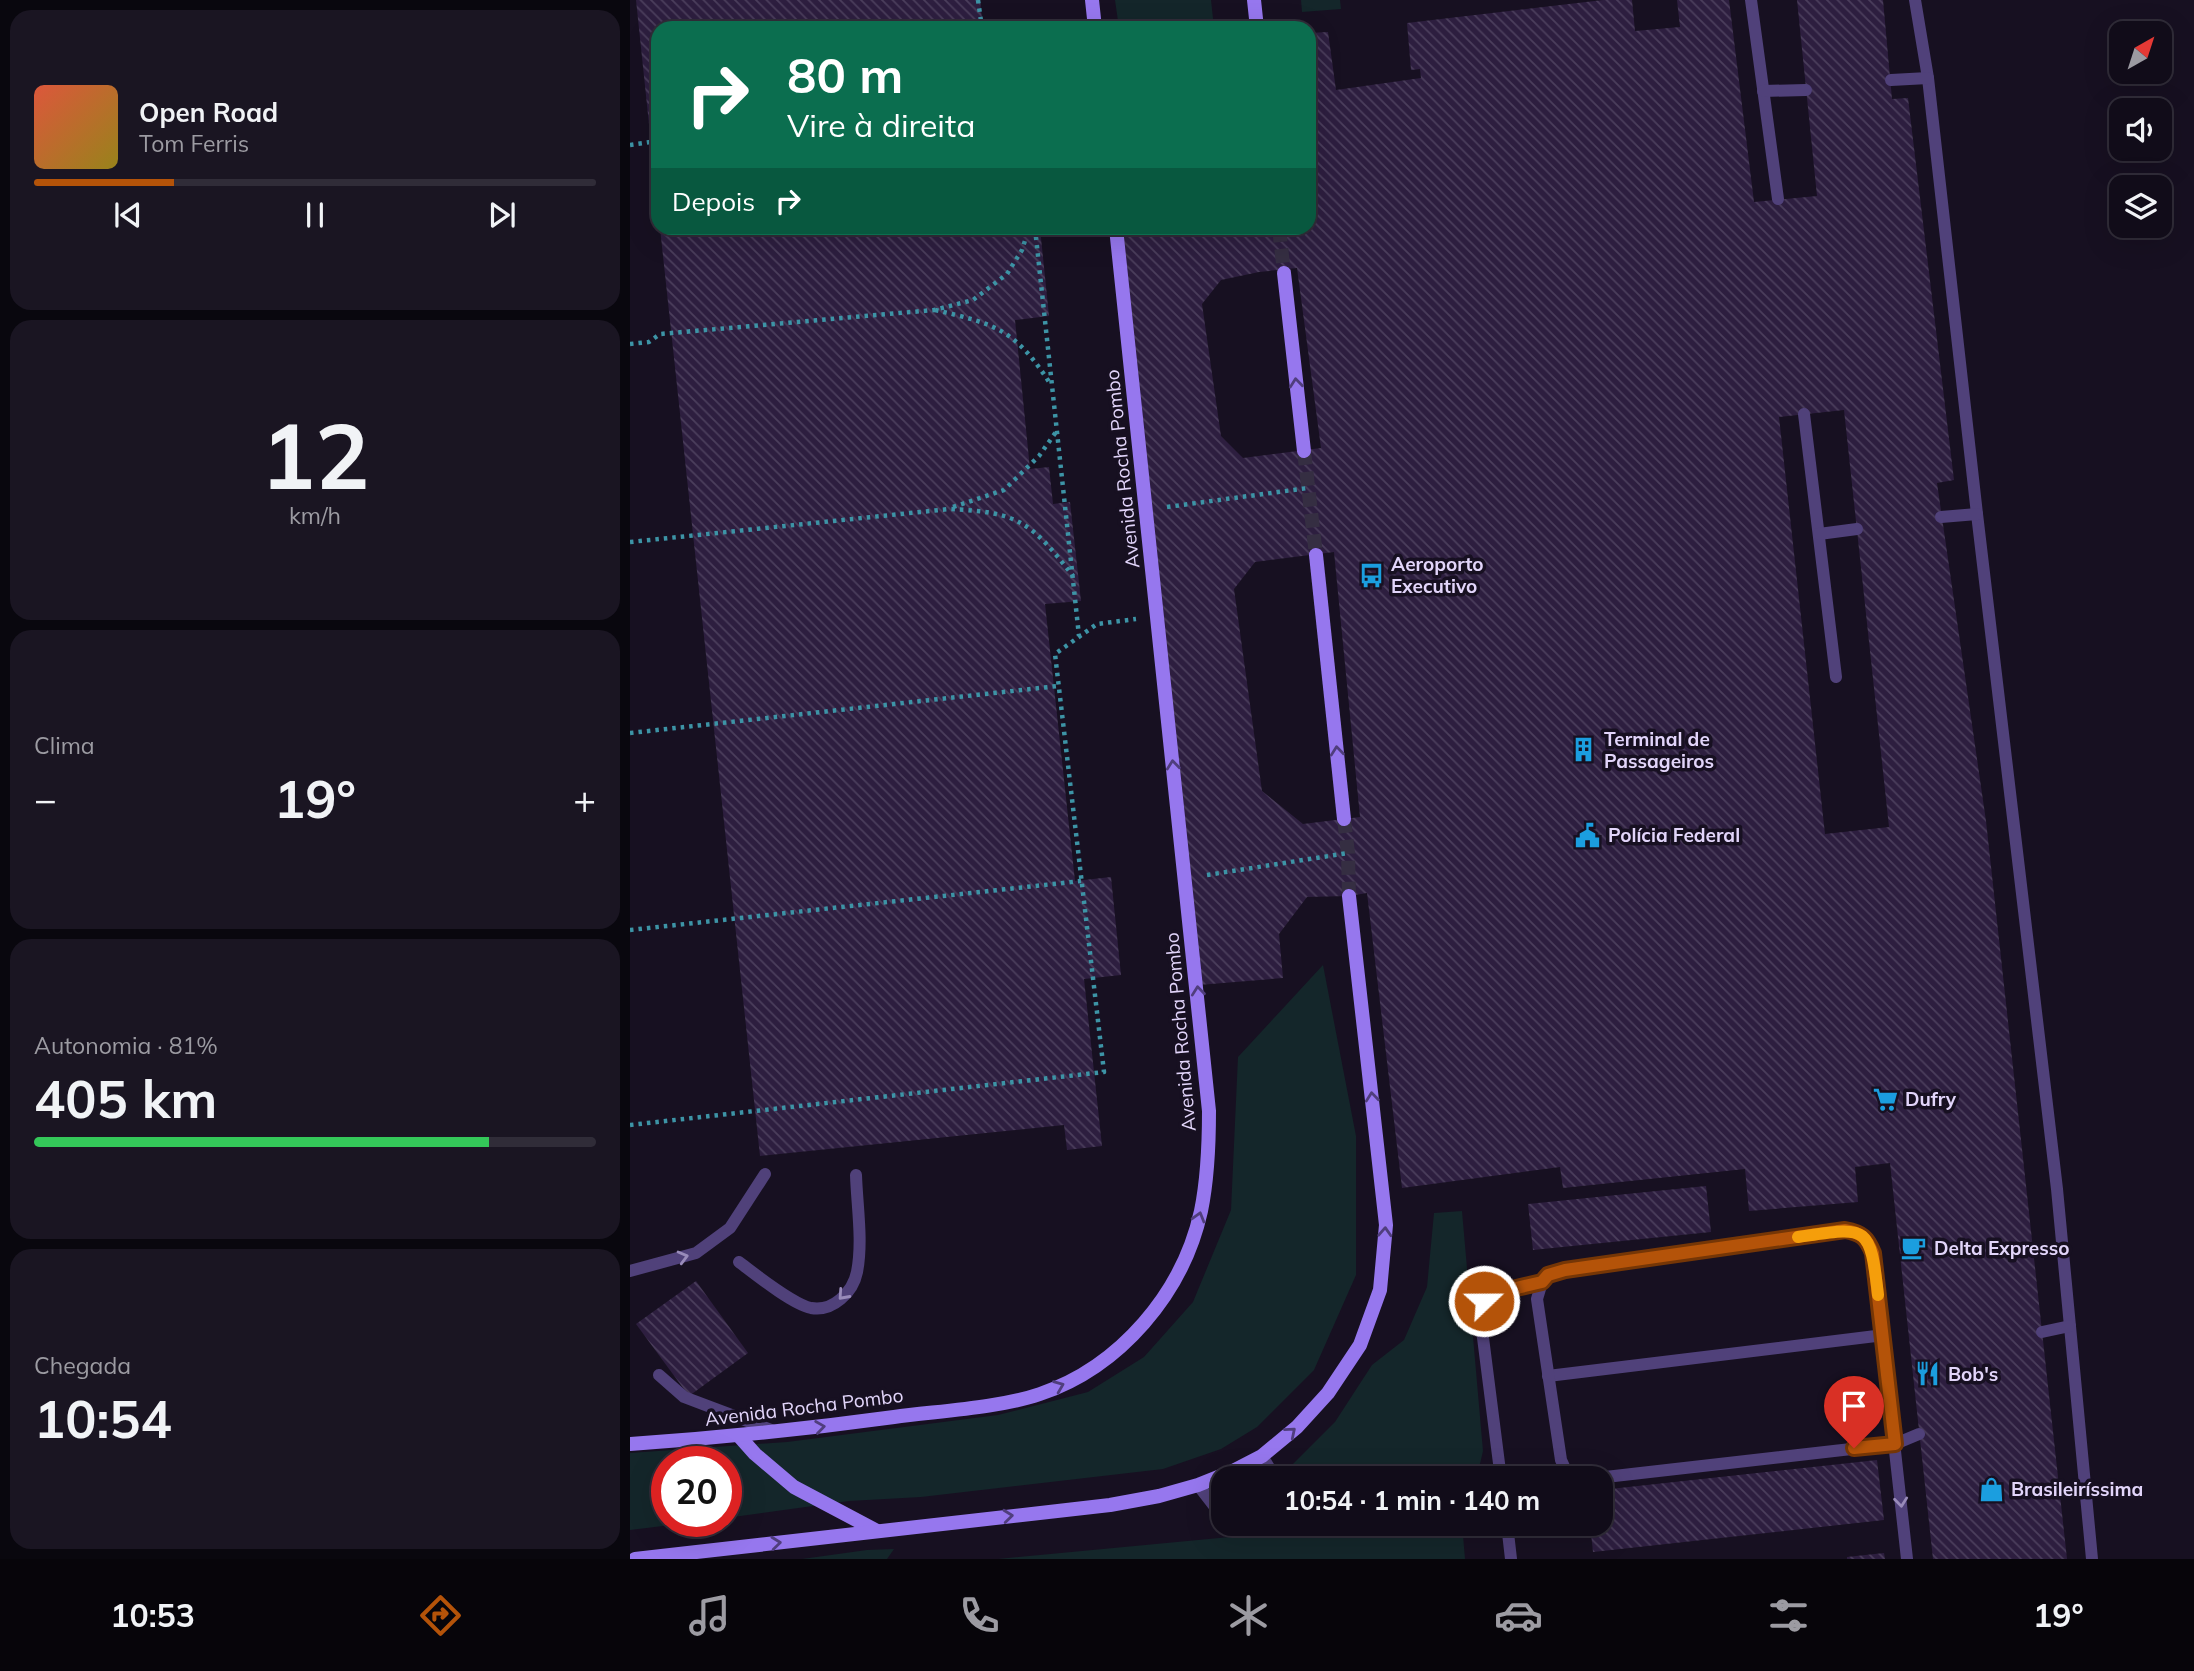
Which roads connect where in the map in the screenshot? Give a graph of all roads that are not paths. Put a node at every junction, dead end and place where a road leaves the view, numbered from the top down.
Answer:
1 (1092, 0) edge
2 (1254, 0) edge
3 (1751, 0) edge
4 (1915, 0) edge
5 (1094, 21) edge
6 (1256, 21) edge
7 (1928, 78) junction
8 (1891, 80) dead end
9 (1806, 90) dead end
10 (1763, 91) junction
11 (1778, 200) dead end
12 (1117, 235) edge
13 (1284, 272) tunnel mouth
14 (1804, 414) dead end
15 (1304, 451) tunnel mouth
16 (1976, 514) junction
17 (1941, 517) dead end
18 (1857, 529) dead end
19 (1819, 534) junction
20 (1315, 555) tunnel mouth
21 (1836, 677) dead end
22 (1344, 819) tunnel mouth
23 (1349, 897) tunnel mouth
24 (765, 1174) dead end
25 (856, 1175) dead end
26 (739, 1262) dead end
27 (630, 1271) edge
28 (1542, 1282) junction
29 (2070, 1326) junction
30 (2042, 1332) dead end
31 (1884, 1335) junction
32 (659, 1375) dead end
33 (1548, 1376) junction
34 (777, 1433) junction
35 (1919, 1434) dead end
36 (739, 1436) junction
37 (630, 1444) edge
38 (1895, 1444) junction
39 (1262, 1455) junction
40 (1268, 1466) edge
41 (1499, 1466) edge
42 (1564, 1466) edge
43 (1613, 1476) edge
44 (1198, 1485) junction
45 (1211, 1502) edge
46 (877, 1531) junction
47 (1508, 1536) edge
48 (635, 1559) edge
49 (1511, 1559) edge
50 (1907, 1559) edge
51 (2092, 1559) edge

1 - 5 main road
2 - 6 main road
3 - 10 lane
4 - 7 lane
7 - 8 lane
7 - 16 lane
9 - 10 lane
10 - 11 lane
34 -> 12 main road, Avenida Rocha Pombo
15 -> 13 main road
14 - 19 lane
16 - 17 lane
16 - 29 lane
18 - 19 lane
19 - 21 lane
22 -> 20 main road
39 -> 23 main road
27 -> 24 lane
25 -> 26 lane
28 - 31 lane
28 - 33 lane
28 - 41 lane
29 - 30 lane
29 - 51 lane
31 - 33 lane
31 - 38 lane
32 - 34 lane
33 - 42 lane
34 - 36 main road, Avenida Rocha Pombo
35 - 38 lane
36 - 37 main road, Avenida Rocha Pombo
36 - 46 main road
38 - 43 lane
38 -> 50 lane
39 - 40 lane
39 - 44 main road
44 - 45 lane
46 -> 44 main road
48 -> 46 main road
47 - 49 lane

